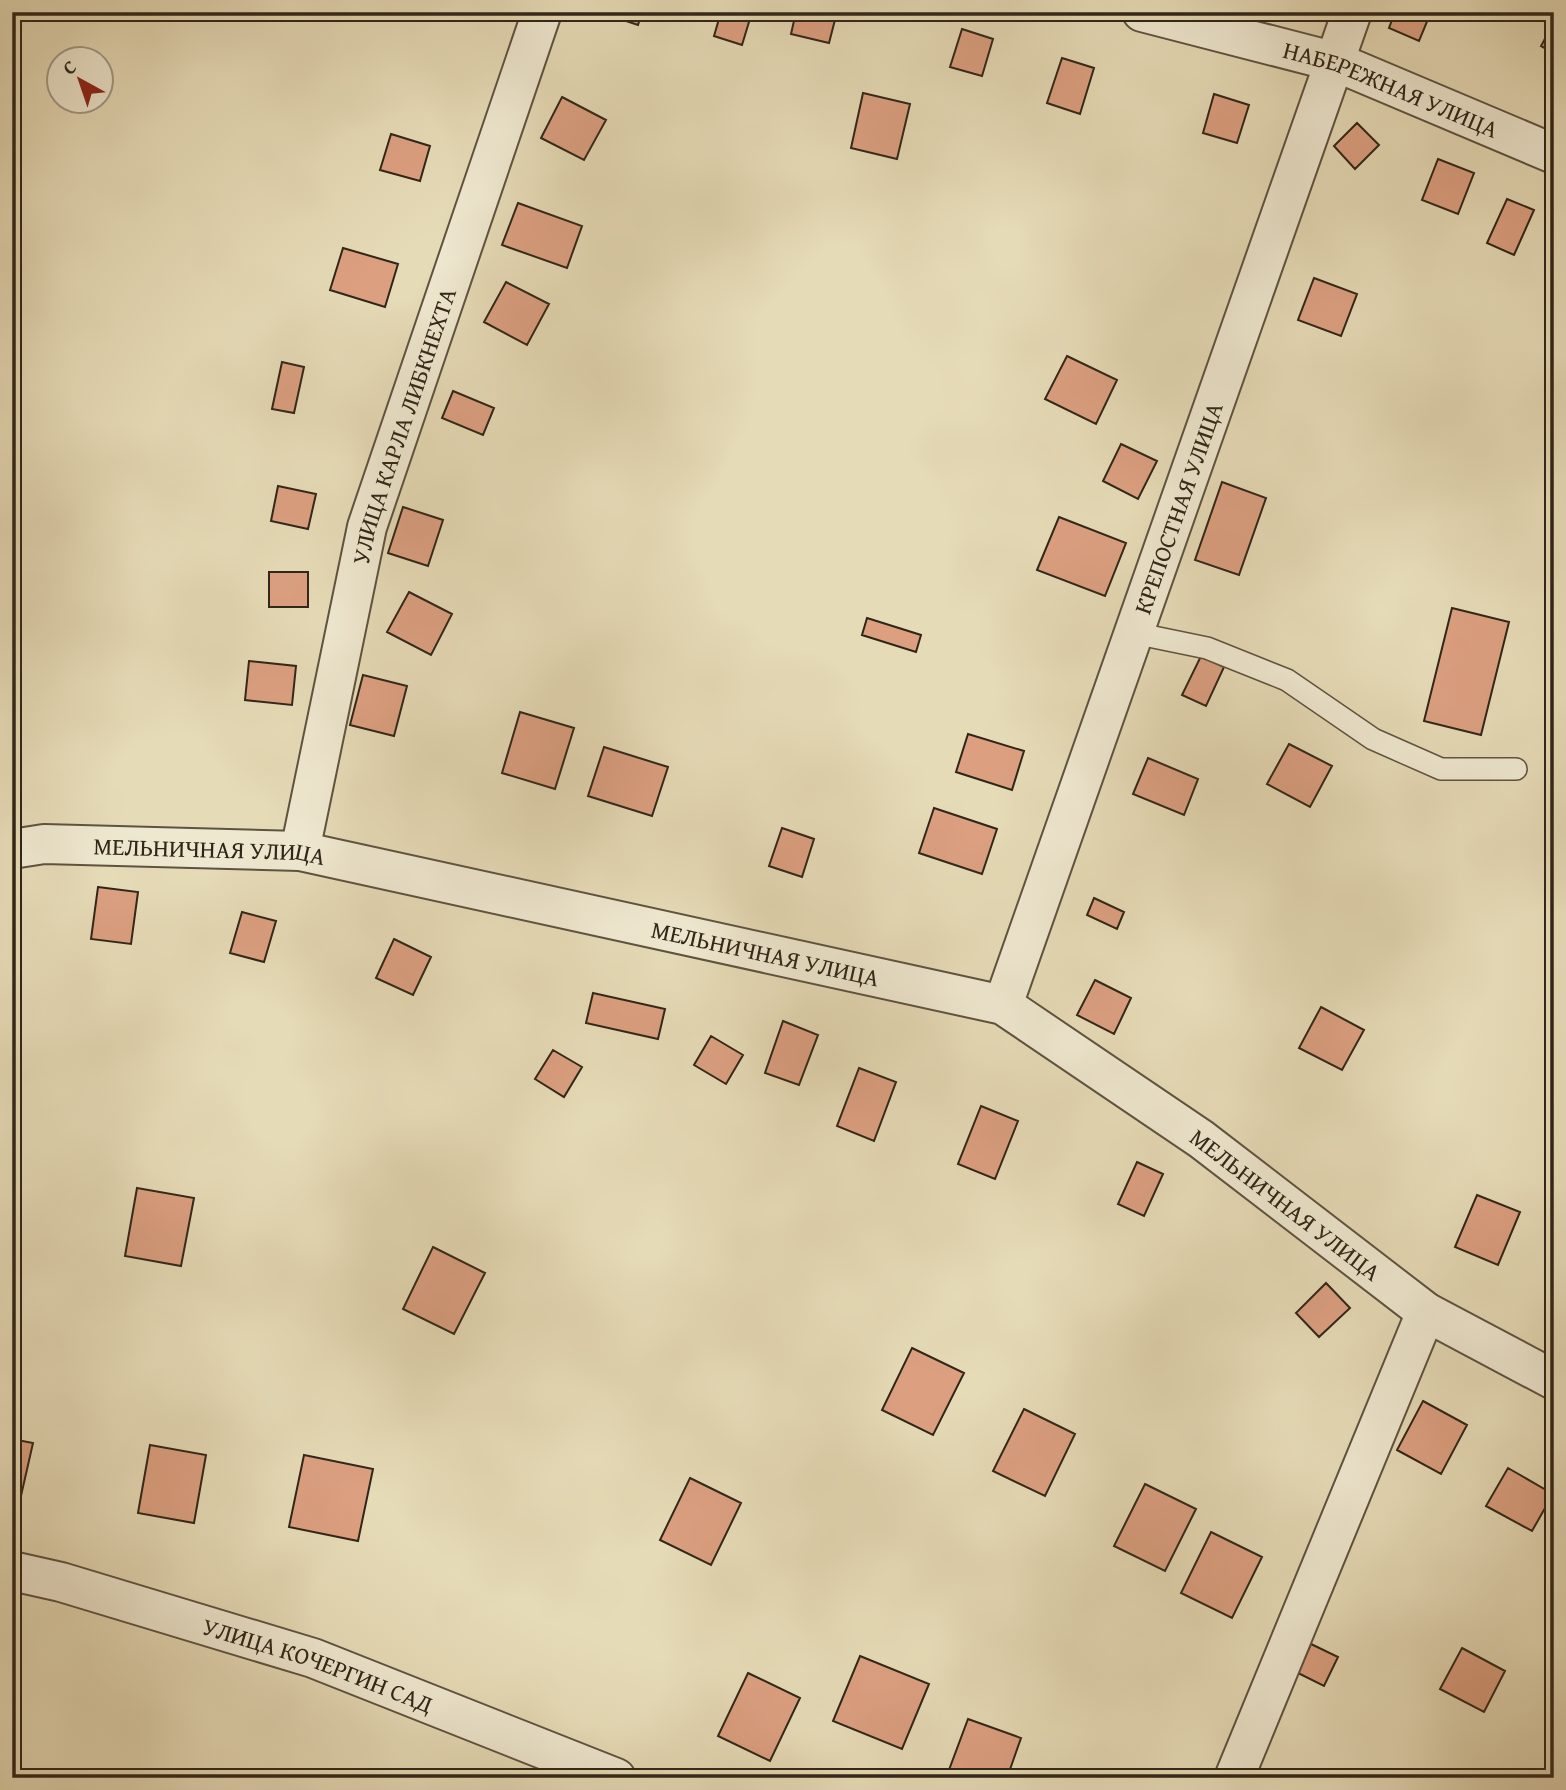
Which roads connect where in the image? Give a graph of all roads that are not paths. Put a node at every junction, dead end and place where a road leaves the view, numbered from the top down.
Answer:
1 (542, 12) edge
2 (1142, 12) edge
3 (1352, 12) edge
4 (1336, 62) junction
5 (1554, 154) edge
6 (1134, 633) junction
7 (1516, 769) dead end
8 (12, 849) edge
9 (300, 851) junction
10 (1003, 1005) junction
11 (1426, 1312) junction
12 (1554, 1380) edge
13 (12, 1571) edge
14 (616, 1778) edge
15 (1234, 1778) edge

1 - 9 street, УЛИЦА КАРЛА ЛИБКНЕХТА
2 - 4 street, НАБЕРЕЖНАЯ УЛИЦА
3 - 4 street, КРЕПОСТНАЯ УЛИЦА
4 - 5 street, НАБЕРЕЖНАЯ УЛИЦА
4 - 6 street, КРЕПОСТНАЯ УЛИЦА
6 - 7 lane
6 - 10 street, КРЕПОСТНАЯ УЛИЦА
8 - 9 street, МЕЛЬНИЧНАЯ УЛИЦА
9 - 10 street, МЕЛЬНИЧНАЯ УЛИЦА
10 - 11 street, МЕЛЬНИЧНАЯ УЛИЦА
11 - 12 street, МЕЛЬНИЧНАЯ УЛИЦА
11 - 15 street
13 - 14 street, УЛИЦА КОЧЕРГИН САД

